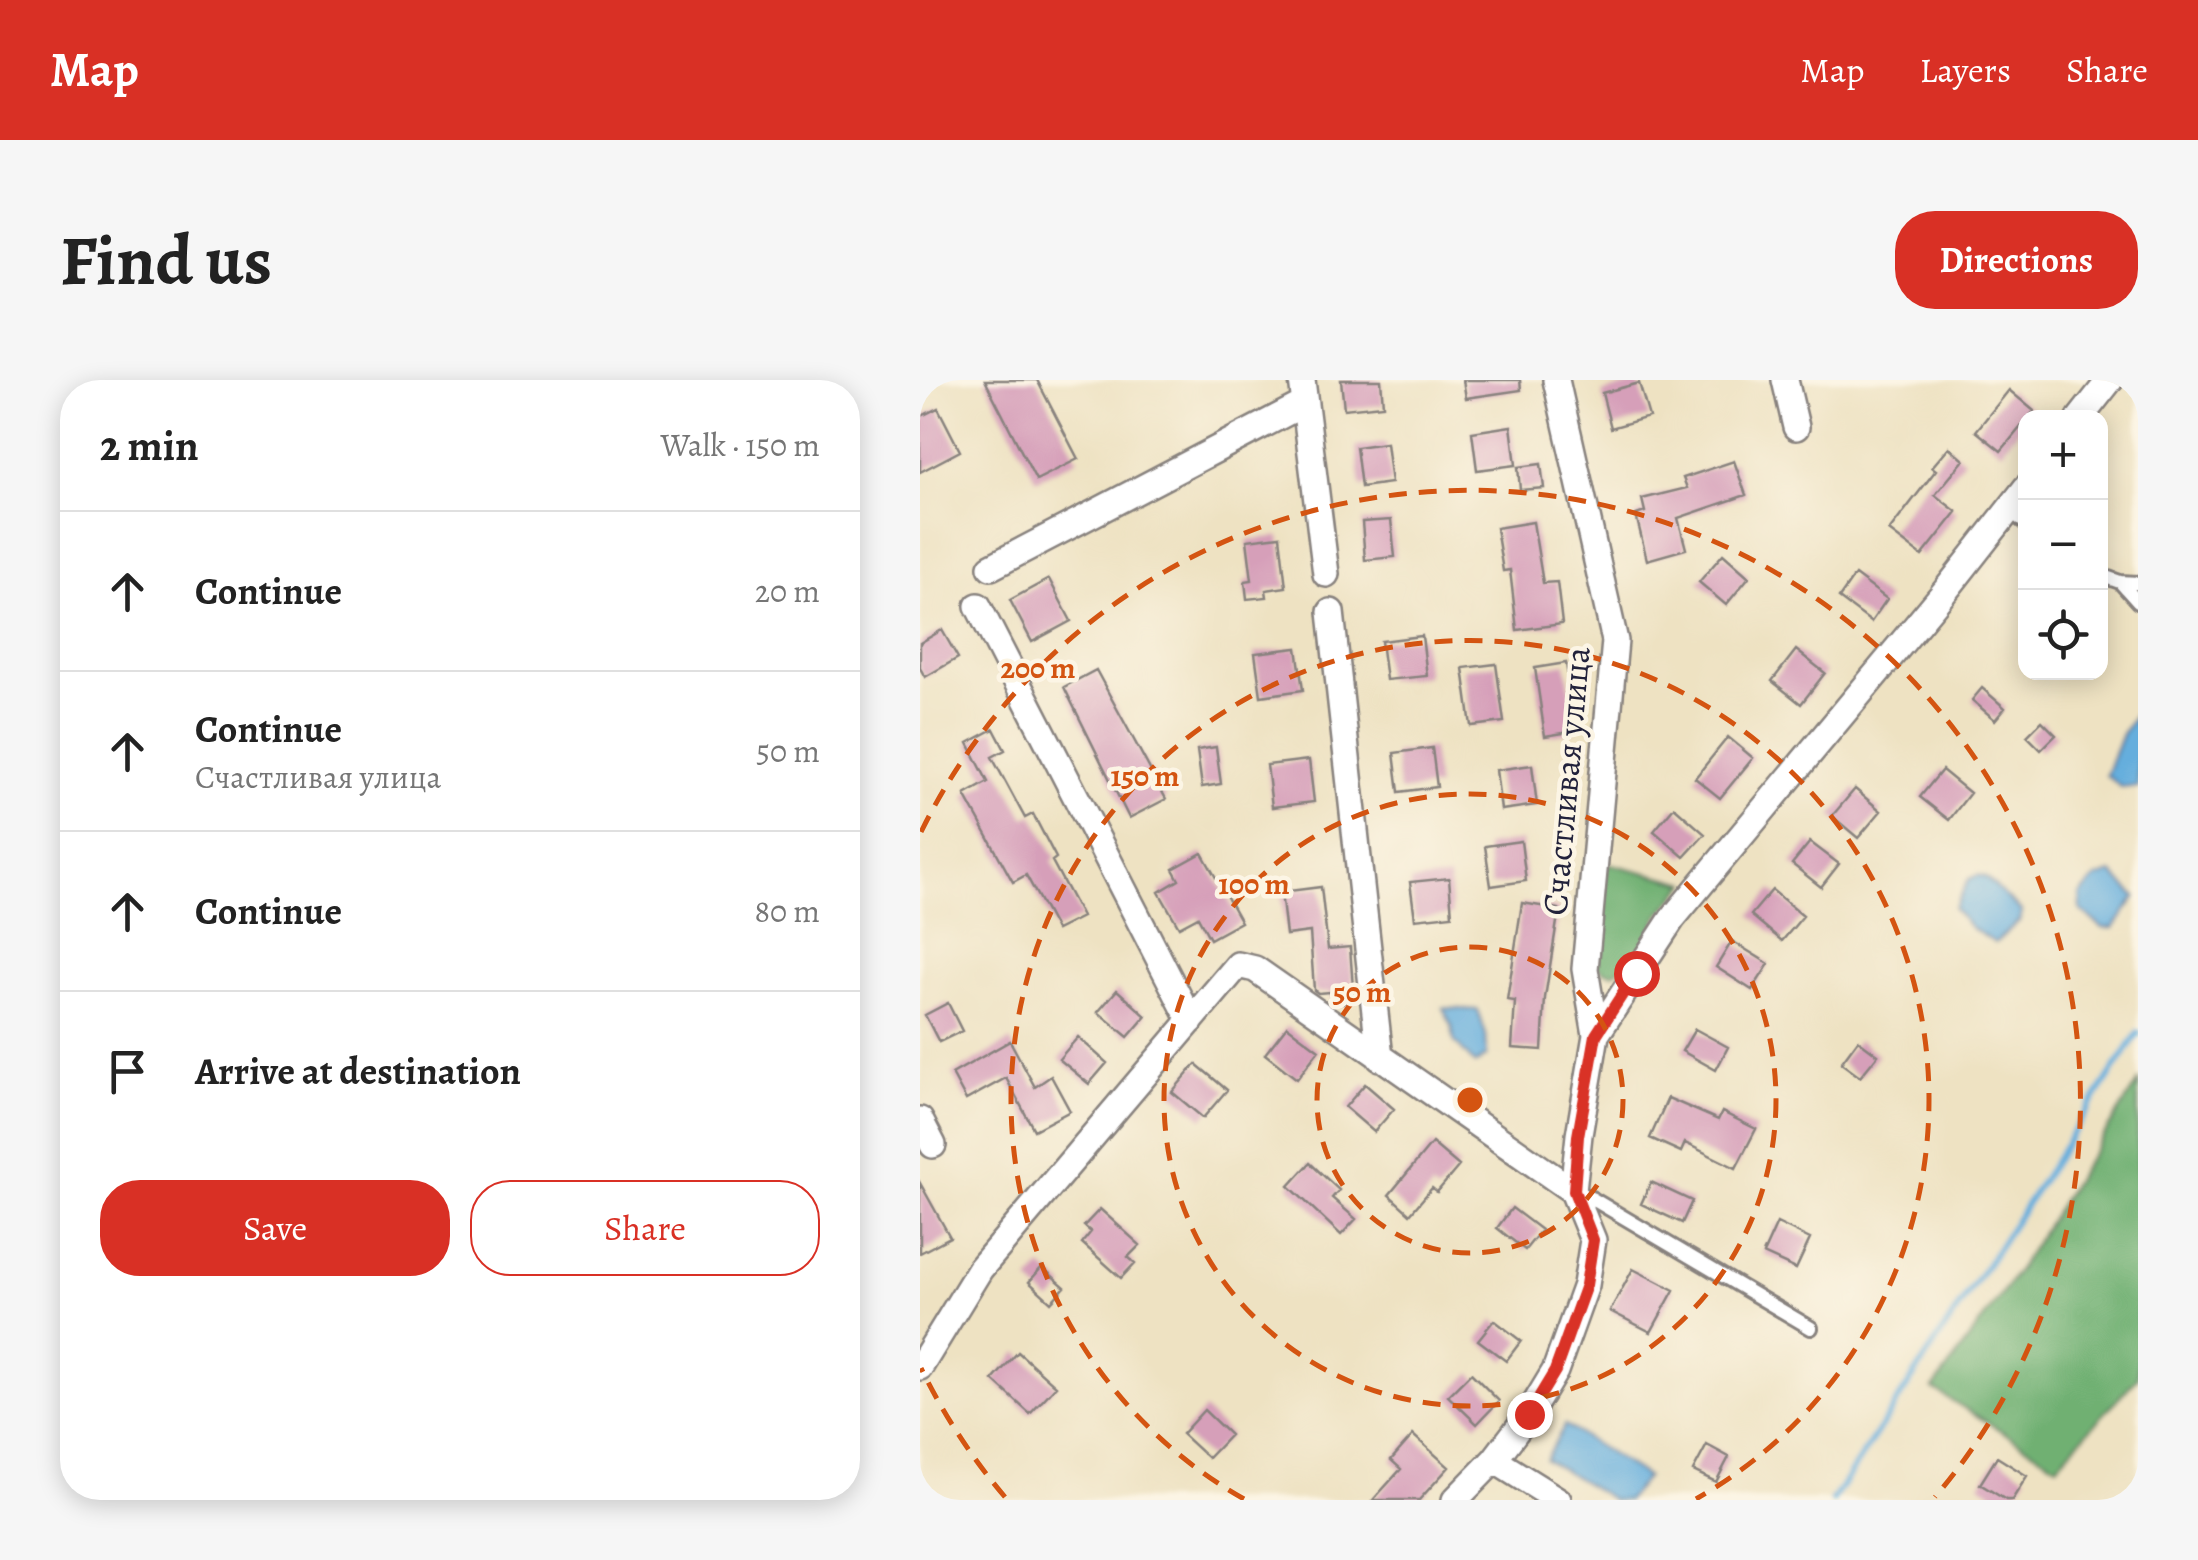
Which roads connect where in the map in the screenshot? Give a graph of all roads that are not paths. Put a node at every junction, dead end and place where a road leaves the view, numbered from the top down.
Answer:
1 (1556, 380) edge
2 (1785, 380) edge
3 (2110, 380) edge
4 (1304, 392) edge
5 (2086, 410) edge
6 (1796, 427) dead end
7 (2017, 517) edge
8 (991, 567) dead end
9 (1326, 574) dead end
10 (2108, 578) edge
11 (2120, 582) junction
12 (2138, 583) edge
13 (2138, 602) edge
14 (978, 606) dead end
15 (1331, 612) dead end
16 (1191, 1020) junction
17 (1596, 1035) junction
18 (1380, 1058) junction
19 (920, 1120) edge
20 (934, 1145) dead end
21 (1574, 1191) junction
22 (1811, 1328) dead end
23 (920, 1368) edge
24 (1494, 1460) junction
25 (1456, 1500) edge
26 (1558, 1500) edge

1 - 17 street, Счастливая улица
2 - 6 street
3 - 5 street
4 - 8 street
4 - 9 street
7 - 17 street
10 - 11 lane
11 - 12 lane
11 - 13 lane
14 - 16 street
15 - 18 street
16 - 18 street
16 - 23 street
17 - 21 street, Счастливая улица
18 - 21 street
19 - 20 street
21 - 22 lane
21 - 24 street
24 - 25 street
24 - 26 street

